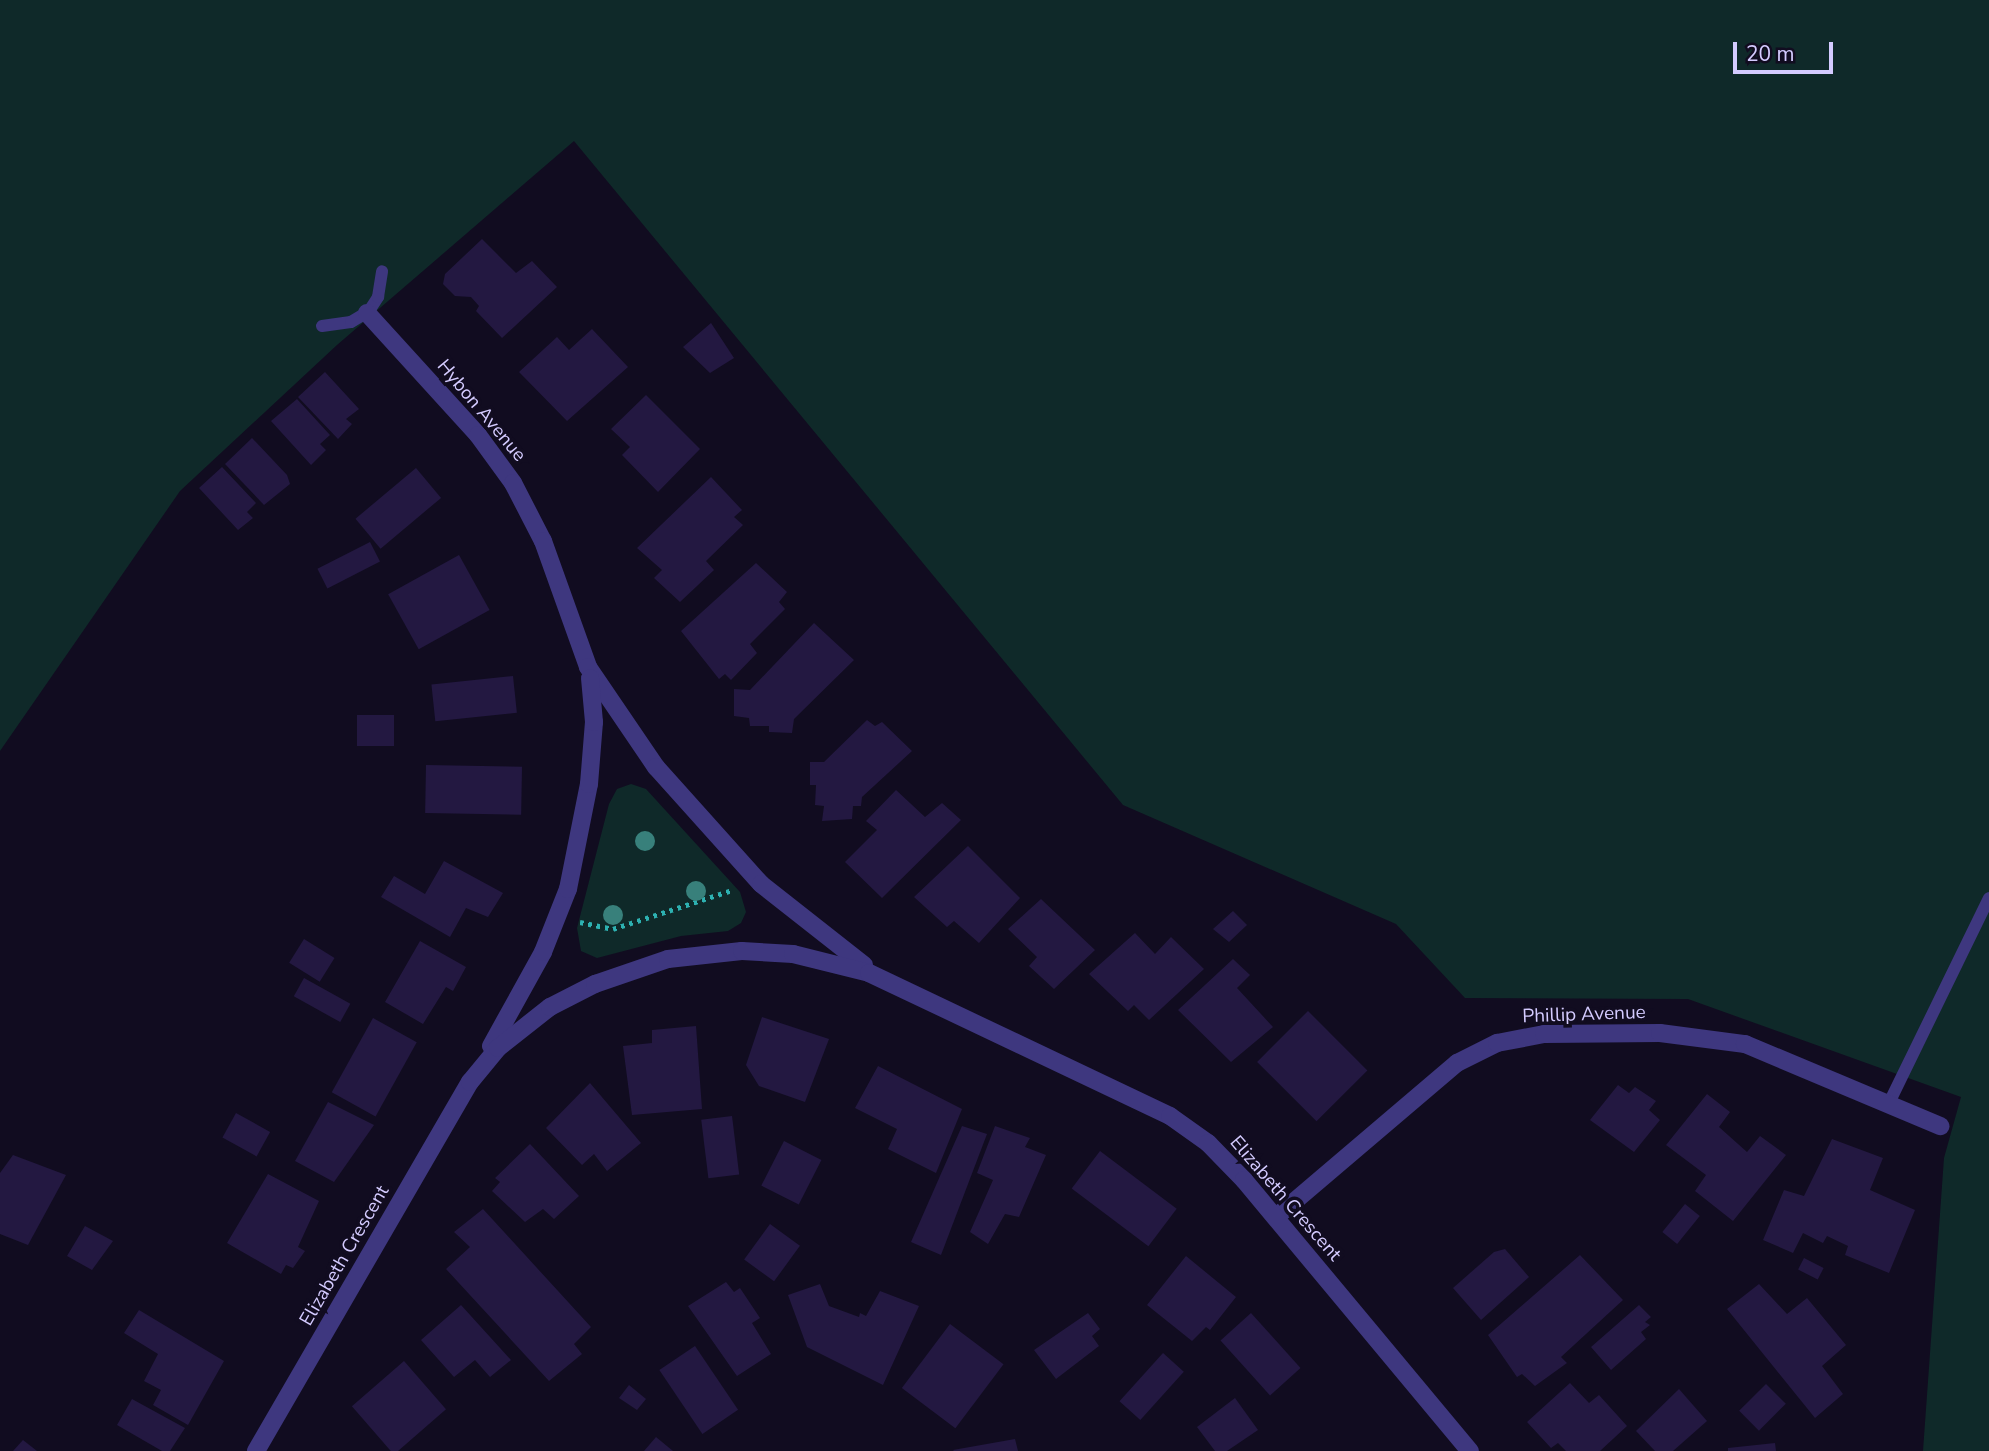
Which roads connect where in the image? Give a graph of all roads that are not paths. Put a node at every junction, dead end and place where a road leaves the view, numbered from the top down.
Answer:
1 (382, 271) dead end
2 (367, 313) junction
3 (322, 326) dead end
4 (588, 667) junction
5 (703, 823) joint
6 (577, 857) joint
7 (1989, 898) edge
8 (902, 986) junction
9 (470, 1082) junction
10 (1889, 1103) junction
11 (1940, 1126) dead end
12 (1276, 1217) junction
13 (256, 1451) edge
14 (1470, 1451) edge

1 - 2 lane
2 - 3 lane
2 - 4 street, Hybon Avenue
4 - 5 street, Hybon Avenue
4 - 6 street, Hybon Avenue
5 - 8 street, Elizabeth Crescent
6 - 9 street, Elizabeth Crescent
7 - 10 lane
8 - 9 street, Elizabeth Crescent
8 - 12 street, Elizabeth Crescent
9 - 13 street, Elizabeth Crescent
10 - 11 street, Phillip Avenue
10 - 12 street, Phillip Avenue
12 - 14 street, Elizabeth Crescent

